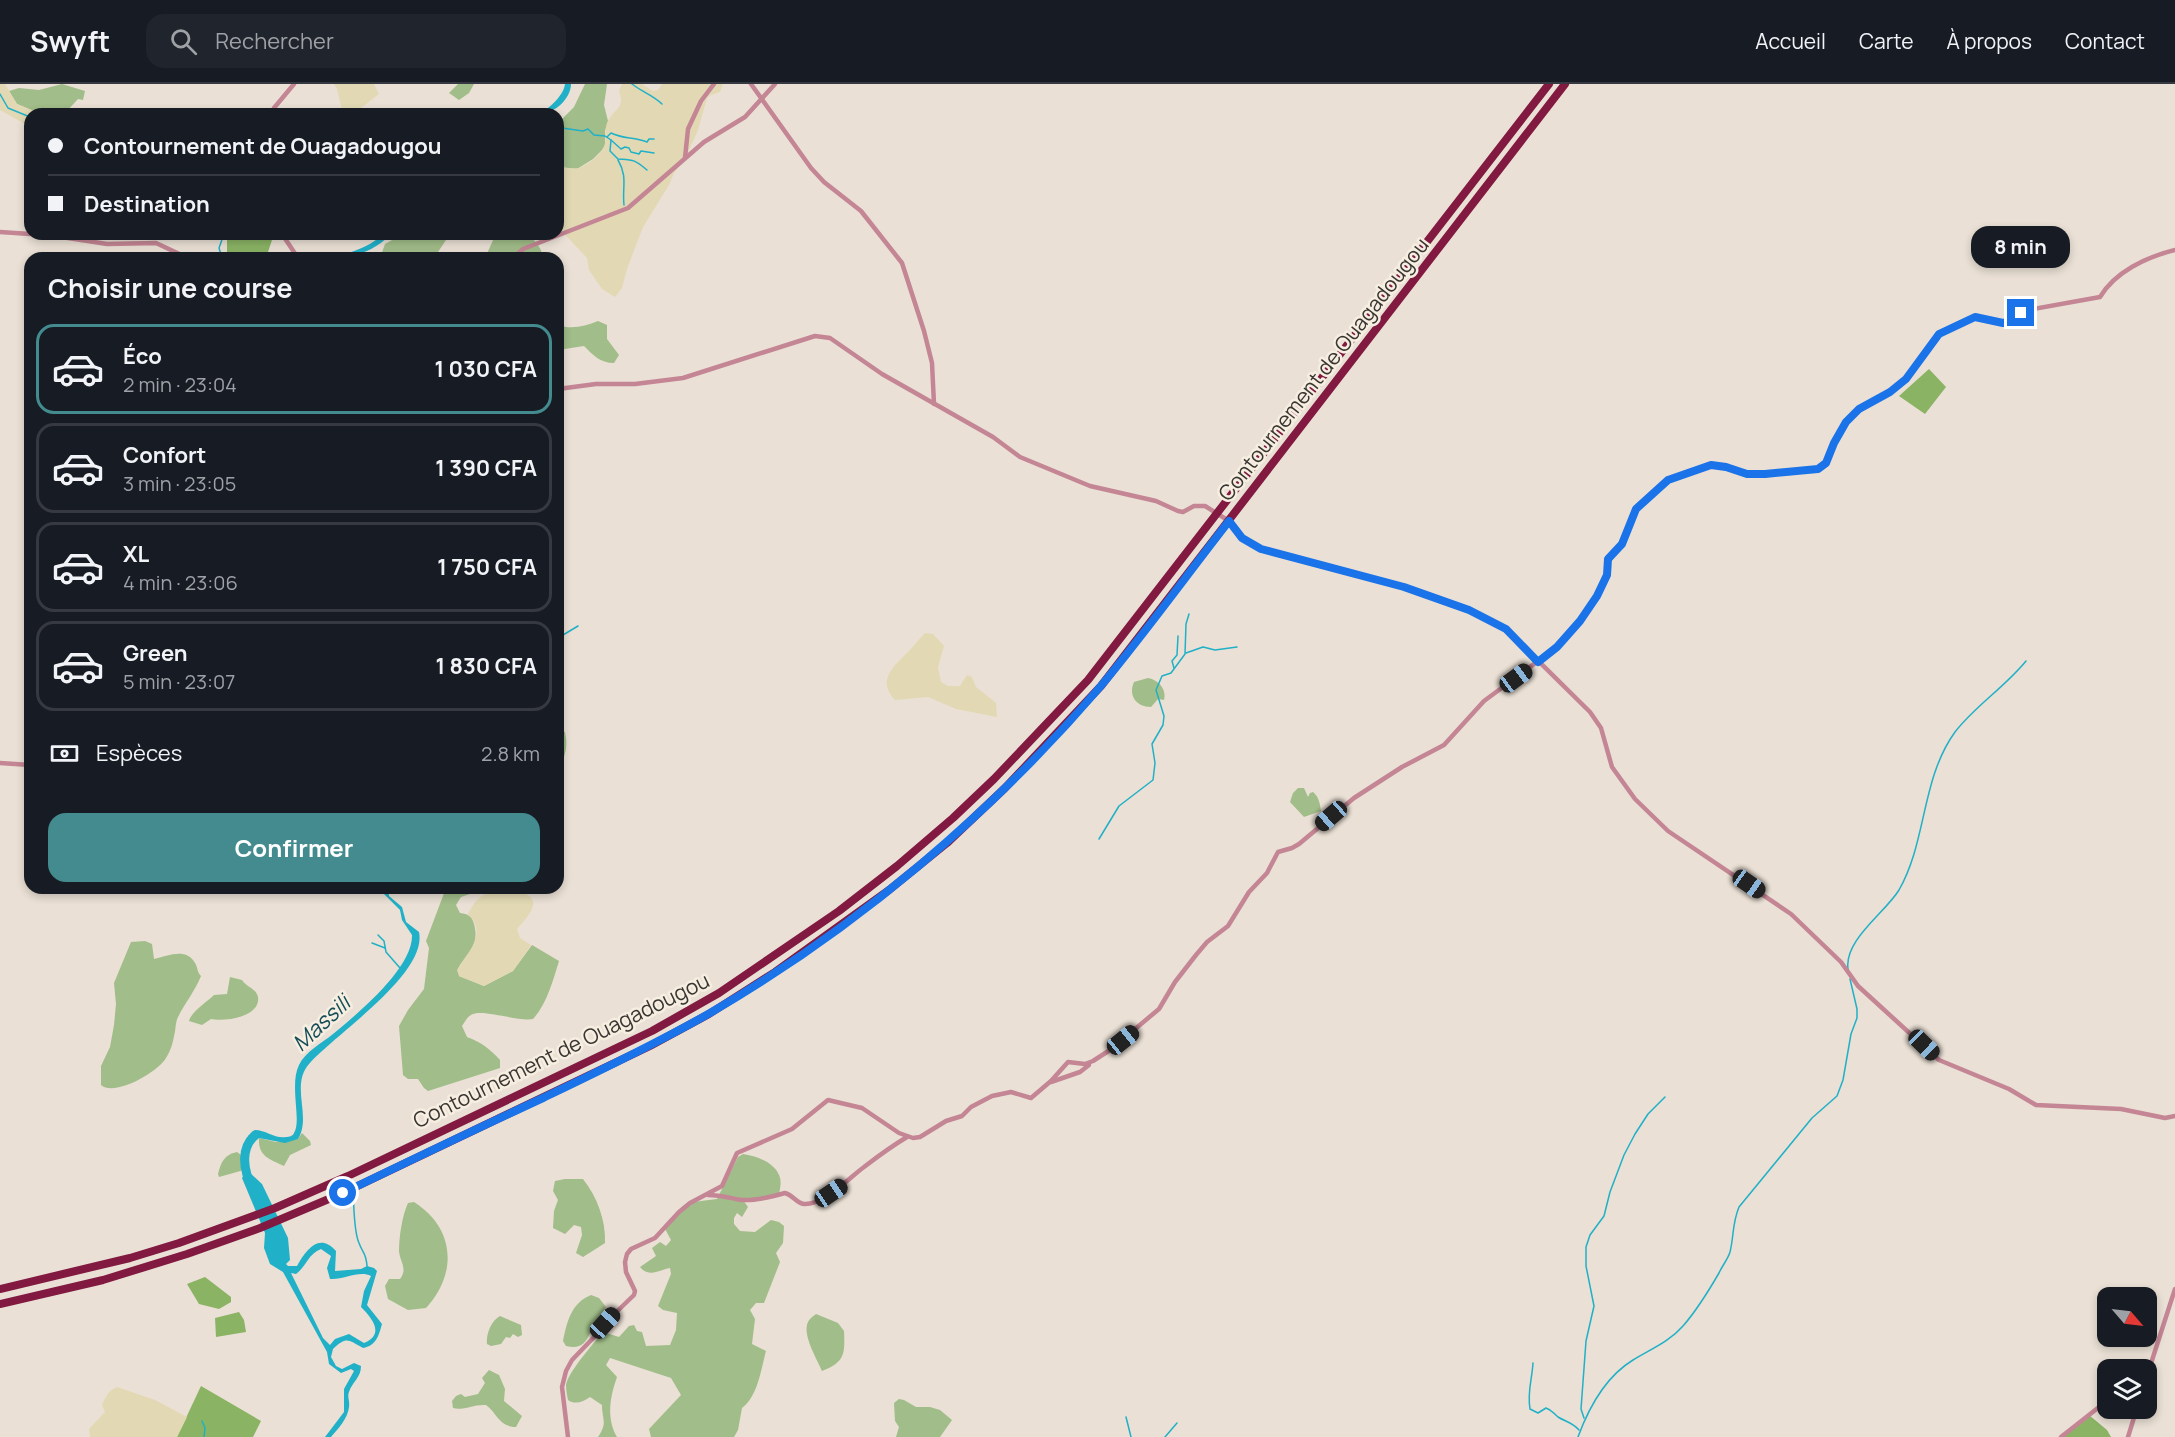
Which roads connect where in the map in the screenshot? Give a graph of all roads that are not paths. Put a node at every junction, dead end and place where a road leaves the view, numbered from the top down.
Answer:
1 (294, 84) edge
2 (714, 84) edge
3 (751, 84) edge
4 (775, 84) edge
5 (1549, 84) edge
6 (1565, 84) edge
7 (762, 100) junction
8 (274, 108) edge
9 (685, 159) junction
10 (0, 232) edge
11 (564, 233) edge
12 (24, 234) edge
13 (81, 240) edge
14 (546, 240) edge
15 (2175, 250) edge
16 (175, 252) edge
17 (520, 252) edge
18 (564, 388) edge
19 (934, 404) junction
20 (1218, 513) junction
21 (1229, 521) junction
22 (1538, 662) junction
23 (0, 763) edge
24 (24, 765) edge
25 (1094, 1061) junction
26 (1048, 1084) junction
27 (2175, 1116) edge
28 (907, 1137) junction
29 (706, 1196) junction
30 (0, 1289) edge
31 (2175, 1289) edge
32 (0, 1304) edge
33 (2152, 1359) edge
34 (2097, 1409) edge
35 (2134, 1419) edge
36 (568, 1437) edge
37 (2061, 1437) edge
38 (2128, 1437) edge

1 - 8 street
2 - 9 street
3 - 7 street
4 - 7 street
5 - 20 highway, Contournement de Ouagadougou
6 - 21 highway, Contournement de Ouagadougou
7 - 9 street
7 - 19 street
9 - 11 street
10 - 12 street
13 - 16 street
14 - 17 street
15 - 22 street
18 - 19 street
19 - 20 street
20 - 21 street
20 - 30 highway, Contournement de Ouagadougou
21 - 22 street
21 - 32 highway, Contournement de Ouagadougou
22 - 25 street
22 - 27 street
23 - 24 street
25 - 26 street
25 - 26 street
26 - 28 street
28 - 29 street
28 - 29 street
29 - 36 street
31 - 33 street
34 - 37 street
35 - 38 street

